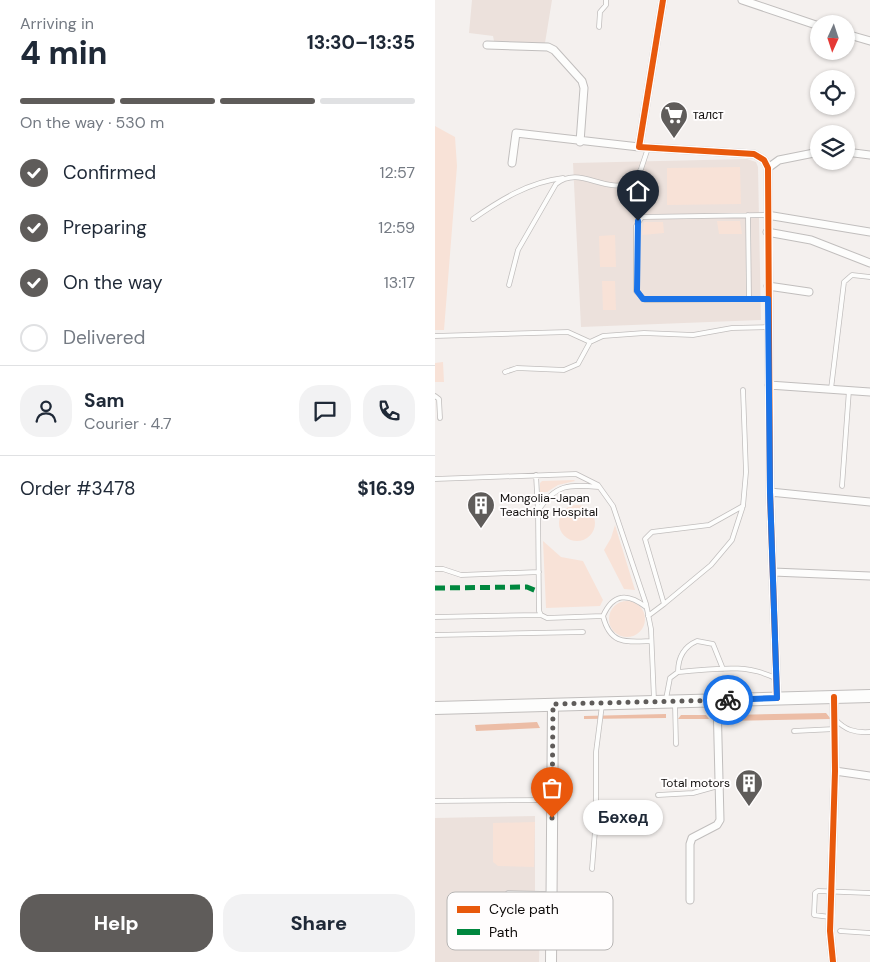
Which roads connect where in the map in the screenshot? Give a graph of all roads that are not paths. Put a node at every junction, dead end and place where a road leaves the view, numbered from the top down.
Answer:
1 (607, 0) edge
2 (663, 0) edge
3 (742, 0) edge
4 (810, 23) edge
5 (599, 27) dead end
6 (855, 37) edge
7 (870, 41) edge
8 (487, 46) dead end
9 (580, 142) junction
10 (639, 147) junction
11 (648, 148) junction
12 (855, 153) edge
13 (810, 154) edge
14 (870, 155) edge
15 (512, 163) dead end
16 (768, 168) junction
17 (564, 178) junction
18 (747, 215) junction
19 (767, 215) junction
20 (473, 219) dead end
21 (767, 232) junction
22 (870, 232) edge
23 (870, 263) edge
24 (870, 277) edge
25 (509, 285) dead end
26 (768, 286) junction
27 (809, 292) dead end
28 (749, 299) junction
29 (768, 299) junction
30 (769, 327) junction
31 (435, 336) edge
32 (590, 342) junction
33 (505, 372) dead end
34 (769, 385) junction
35 (831, 388) junction
36 (743, 390) dead end
37 (849, 390) junction
38 (870, 392) edge
39 (435, 396) edge
40 (440, 418) dead end
41 (536, 476) junction
42 (435, 478) edge
43 (842, 486) dead end
44 (599, 487) junction
45 (770, 492) junction
46 (870, 502) edge
47 (743, 506) junction
48 (538, 512) junction
49 (435, 569) edge
50 (539, 572) junction
51 (773, 572) junction
52 (870, 576) edge
53 (665, 604) junction
54 (647, 606) junction
55 (541, 615) junction
56 (603, 616) junction
57 (648, 616) junction
58 (435, 617) edge
59 (583, 632) dead end
60 (435, 635) edge
61 (651, 641) junction
62 (723, 669) junction
63 (678, 672) junction
64 (777, 679) junction
65 (835, 696) junction
66 (870, 696) edge
67 (777, 698) junction
68 (717, 700) junction
69 (665, 702) junction
70 (553, 704) junction
71 (603, 704) junction
72 (435, 708) edge
73 (835, 719) junction
74 (835, 729) junction
75 (794, 731) dead end
76 (870, 732) edge
77 (676, 744) dead end
78 (835, 771) junction
79 (870, 776) edge
80 (718, 786) junction
81 (658, 795) dead end
82 (552, 800) junction
83 (435, 801) edge
84 (596, 818) junction
85 (621, 818) dead end
86 (592, 869) dead end
87 (831, 890) junction
88 (551, 892) edge
89 (870, 893) edge
90 (690, 900) dead end
91 (830, 917) junction
92 (840, 931) dead end
93 (870, 933) edge
94 (833, 962) edge

1 - 5 lane
2 - 10 street
3 - 4 street
6 - 7 street
8 - 9 street
9 - 10 street
9 - 15 street
10 - 11 street
11 - 16 street
11 - 17 lane
12 - 14 street
13 - 16 street
16 - 19 street
17 - 20 lane
17 - 25 lane
18 - 19 lane
18 - 28 lane
18 - 28 lane
19 - 21 street
19 - 22 street
21 - 23 street
21 - 26 street
24 - 35 lane
26 - 27 street
26 - 29 street
28 - 29 lane
29 - 30 street
30 - 32 lane
30 - 34 street
31 - 32 lane
32 - 33 lane
34 - 35 street
34 - 45 street
35 - 37 street
36 - 47 lane
37 - 38 street
37 - 43 lane
39 - 40 lane
41 - 42 lane
41 - 44 lane
41 - 48 lane
44 - 48 lane
44 - 54 lane
45 - 46 street
45 - 51 street
47 - 53 lane
47 - 53 lane
48 - 50 lane
49 - 50 lane
50 - 55 lane
51 - 52 street
51 - 64 street
53 - 57 lane
54 - 56 lane
54 - 57 lane
55 - 56 lane
55 - 58 lane
56 - 61 lane
57 - 61 lane
59 - 60 lane
61 - 69 lane
62 - 63 lane
62 - 63 lane
62 - 64 lane
63 - 69 lane
64 - 67 street
65 - 66 highway
65 - 67 highway
65 - 73 street
67 - 68 highway
68 - 69 highway
68 - 80 street
69 - 71 highway
69 - 77 lane
70 - 71 highway
70 - 72 highway
70 - 82 main road
71 - 84 lane
73 - 74 street
73 - 76 lane
74 - 75 lane
74 - 78 street
78 - 79 street
78 - 87 street
80 - 81 lane
80 - 90 street
82 - 83 lane
82 - 88 main road
84 - 85 lane
84 - 86 lane
87 - 89 lane
87 - 91 street
87 - 91 lane
91 - 94 street
92 - 93 lane

